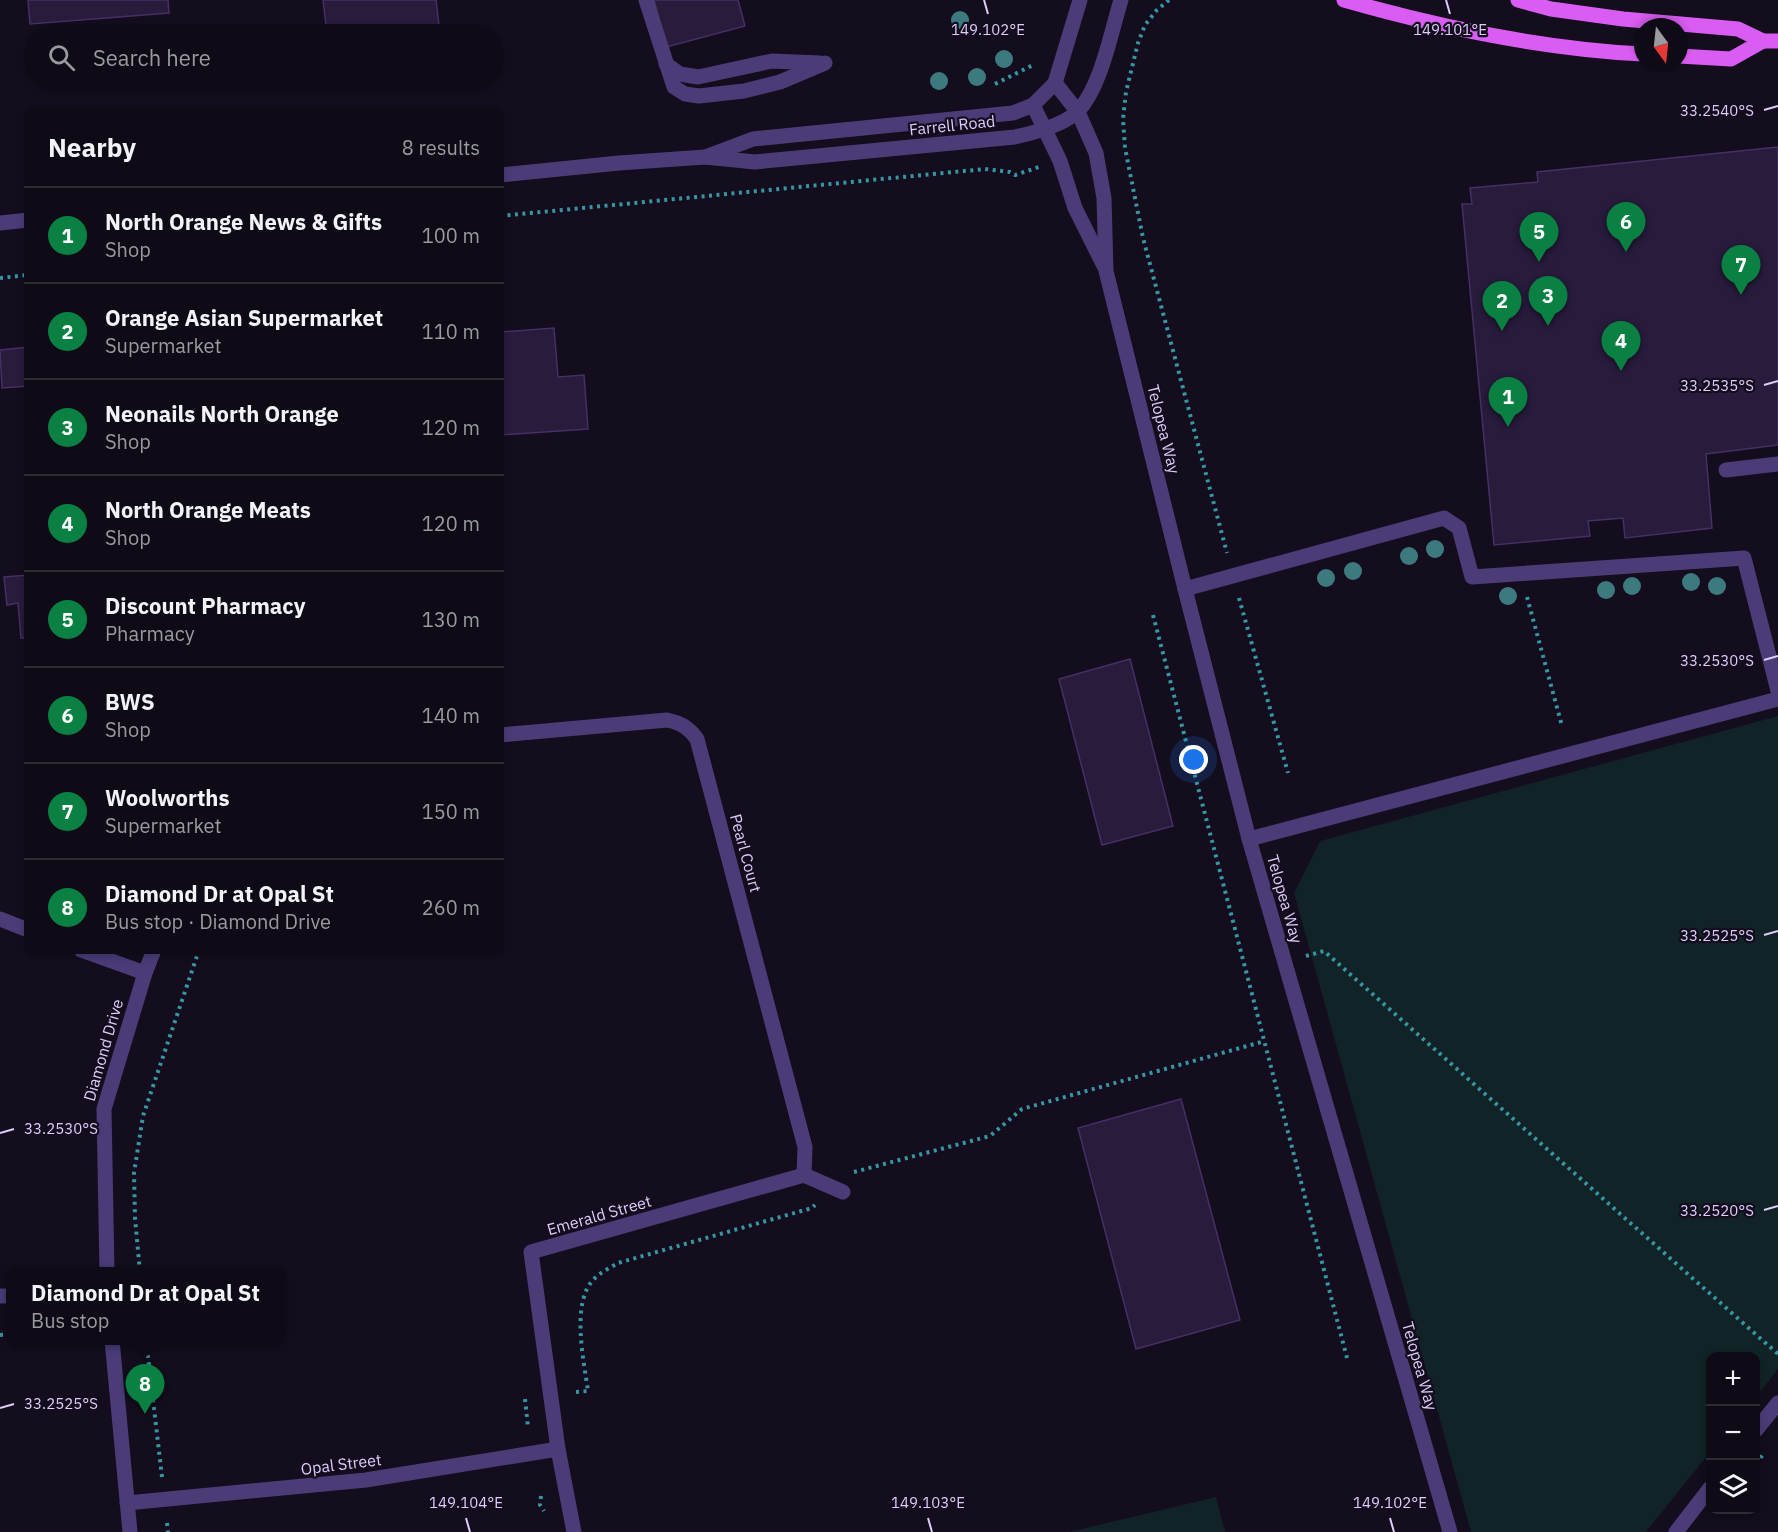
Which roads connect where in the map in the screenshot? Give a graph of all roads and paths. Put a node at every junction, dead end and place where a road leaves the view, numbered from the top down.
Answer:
1 (646, 0) edge
2 (1080, 0) edge
3 (1120, 0) edge
4 (1169, 0) edge
5 (1344, 0) edge
6 (1518, 0) edge
7 (1770, 41) edge
8 (1634, 53) edge
9 (1688, 57) edge
10 (665, 63) junction
11 (1039, 63) dead end
12 (1055, 83) junction
13 (995, 84) dead end
14 (1033, 105) junction
15 (1078, 112) junction
16 (1045, 130) junction
17 (705, 158) junction
18 (1039, 167) dead end
19 (504, 175) edge
20 (504, 216) edge
21 (24, 220) edge
22 (0, 223) edge
23 (1106, 271) junction
24 (24, 275) edge
25 (0, 278) edge
26 (1778, 464) edge
27 (1726, 470) dead end
28 (1233, 576) junction
29 (1185, 589) junction
30 (1525, 591) dead end
31 (1153, 615) dead end
32 (1778, 691) edge
33 (1778, 699) edge
34 (1562, 726) dead end
35 (504, 735) edge
36 (1288, 773) dead end
37 (1249, 839) junction
38 (0, 919) edge
39 (24, 928) edge
40 (92, 954) edge
41 (152, 954) edge
42 (198, 954) edge
43 (1284, 962) junction
44 (145, 973) junction
45 (1265, 1041) junction
46 (804, 1175) junction
47 (837, 1190) junction
48 (107, 1267) edge
49 (140, 1267) edge
50 (112, 1345) edge
51 (146, 1345) edge
52 (1778, 1354) edge
53 (1347, 1358) dead end
54 (576, 1392) dead end
55 (1778, 1403) edge
56 (1760, 1424) edge
57 (558, 1449) junction
58 (1706, 1493) edge
59 (165, 1500) junction
60 (127, 1503) junction
61 (130, 1532) edge
62 (168, 1532) edge
63 (574, 1532) edge
64 (1450, 1532) edge
65 (1676, 1532) edge

1 - 10 street
2 - 12 street, Farrell Road
3 - 15 street
4 - 28 path
5 - 8 main road
6 - 7 main road
7 - 9 main road
10 - 10 street
11 - 13 path
12 - 14 street, Farrell Road
12 - 15 street, Telopea Way
14 - 16 street, Telopea Way
14 - 17 street, Farrell Road
15 - 16 street, Farrell Road
15 - 23 street, Telopea Way
16 - 17 street, Farrell Road
16 - 23 street, Telopea Way
17 - 19 street, Farrell Road
18 - 20 path
21 - 22 street
23 - 29 street, Telopea Way
24 - 25 path
26 - 27 street
28 - 29 street
28 - 32 street
28 - 36 path
29 - 37 street, Telopea Way
30 - 34 path
31 - 45 path
33 - 37 street
35 - 46 street, Pearl Court
37 - 43 street, Telopea Way
38 - 39 street
40 - 44 street
41 - 44 street, Diamond Drive
42 - 49 path
43 - 52 path
43 - 64 street, Telopea Way
44 - 48 street, Diamond Drive
45 - 47 path
45 - 53 path
46 - 47 street
46 - 57 street, Emerald Street
47 - 54 path
50 - 60 street
51 - 59 path
55 - 56 street
57 - 59 street, Opal Street
57 - 63 street, Emerald Street
58 - 65 street
59 - 60 street, Opal Street
59 - 62 path
60 - 61 street

